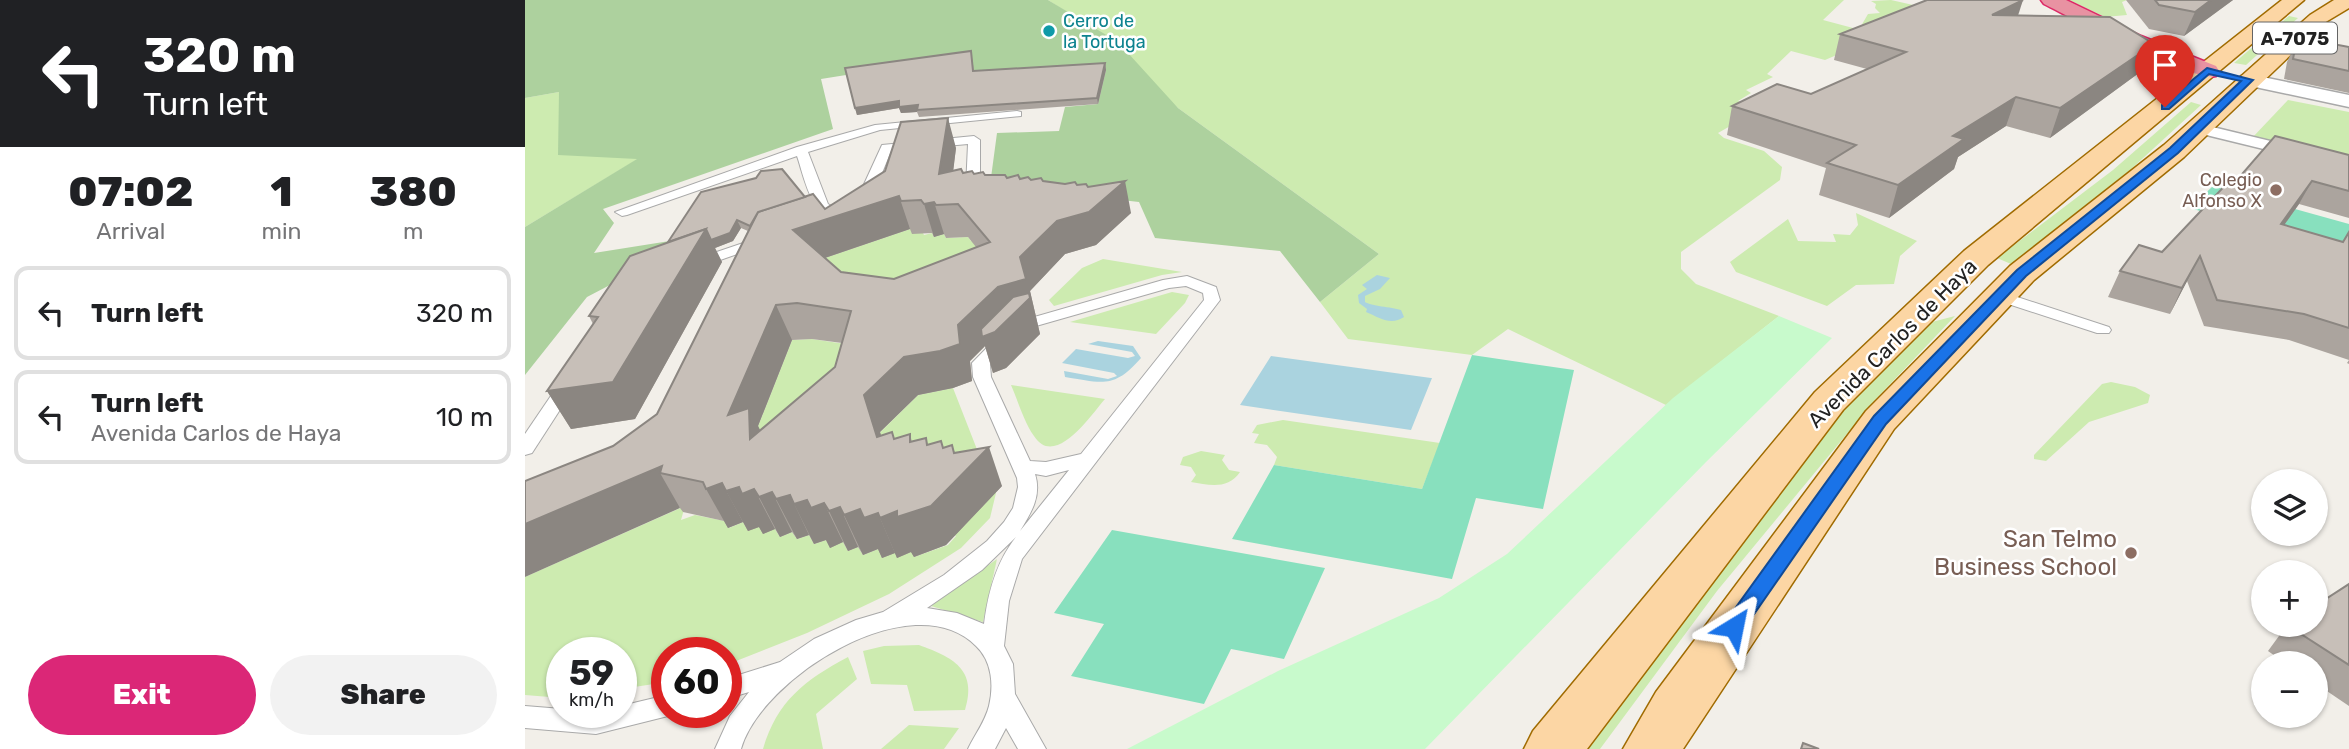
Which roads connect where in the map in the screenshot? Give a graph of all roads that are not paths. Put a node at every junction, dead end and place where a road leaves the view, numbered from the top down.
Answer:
1 (2052, 0) edge
2 (2347, 0) edge
3 (2285, 2) edge
4 (2200, 78) junction
5 (2255, 82) junction
6 (2349, 104) edge
7 (1017, 114) edge
8 (2196, 128) junction
9 (801, 150) junction
10 (2349, 166) edge
11 (993, 194) edge
12 (622, 212) dead end
13 (837, 215) junction
14 (812, 223) edge
15 (775, 236) edge
16 (687, 267) edge
17 (1999, 296) junction
18 (2103, 330) dead end
19 (577, 368) edge
20 (525, 449) edge
21 (1089, 458) junction
22 (1021, 466) junction
23 (889, 620) junction
24 (993, 644) junction
25 (785, 671) junction
26 (742, 684) edge
27 (1005, 699) junction
28 (651, 710) edge
29 (525, 717) edge
30 (728, 749) edge
31 (981, 749) edge
32 (1033, 749) edge
33 (1553, 749) edge
34 (1652, 749) edge

1 - 4 highway
2 - 5 main road, Avenida Carlos de Haya / A-7075
3 - 4 main road, Avenida Carlos de Haya / A-7075
4 - 5 main road
4 - 33 main road, Avenida Carlos de Haya / A-7075
5 - 6 street
5 - 8 main road, Avenida Carlos de Haya / A-7075
7 - 9 lane
8 - 10 street
8 - 17 main road, Avenida Carlos de Haya / A-7075
9 - 12 lane
9 - 13 lane
11 - 13 lane
13 - 14 lane
15 - 16 lane
17 - 18 lane
17 - 34 main road, Avenida Carlos de Haya / A-7075
19 - 20 lane
21 - 22 lane
21 - 22 lane
21 - 24 lane
22 - 23 lane
23 - 24 lane
23 - 25 lane
24 - 27 lane
25 - 26 lane
25 - 30 lane
27 - 31 lane
27 - 32 lane
28 - 29 lane

